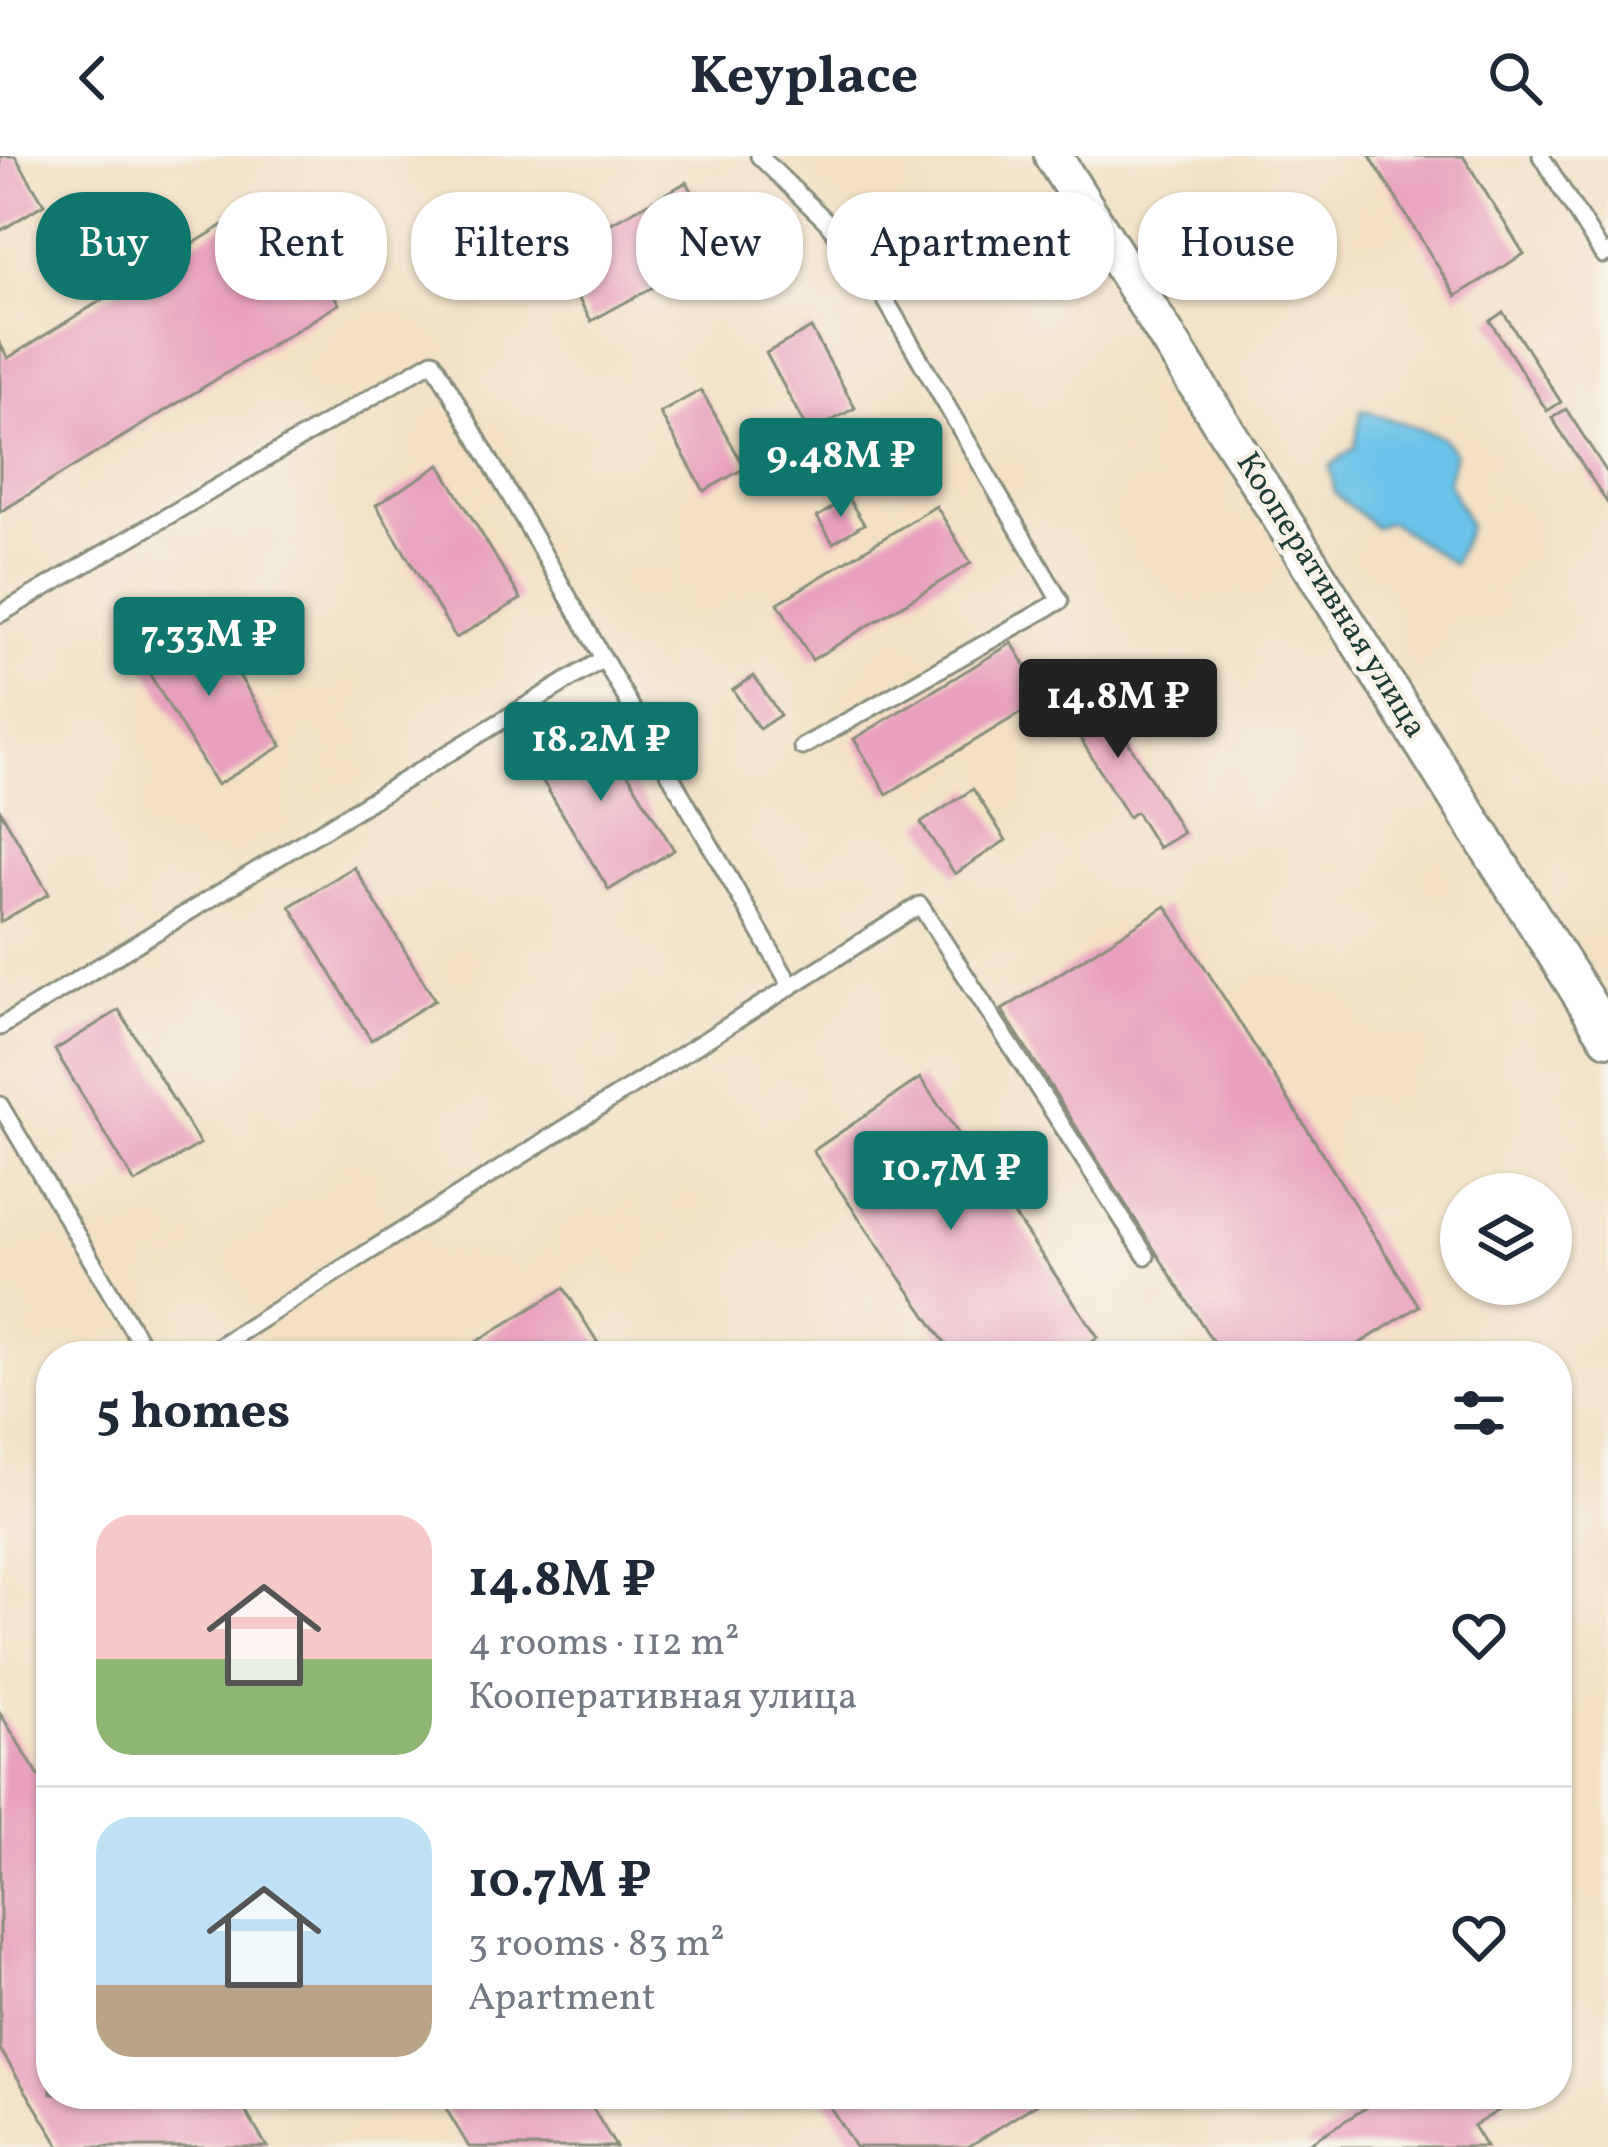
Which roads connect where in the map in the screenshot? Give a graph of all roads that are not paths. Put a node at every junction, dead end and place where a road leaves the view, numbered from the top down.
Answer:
1 (759, 156) edge
2 (1053, 156) edge
3 (1541, 156) edge
4 (1608, 252) edge
5 (0, 614) edge
6 (603, 659) junction
7 (802, 747) dead end
8 (791, 986) junction
9 (0, 1027) edge
10 (1608, 1037) edge
11 (0, 1105) edge
12 (1147, 1256) dead end
13 (139, 1341) edge
14 (227, 1341) edge

1 - 7 lane
2 - 10 street, Кооперативная улица
3 - 4 lane
5 - 6 lane
6 - 8 lane
6 - 9 lane
8 - 12 lane
8 - 14 lane
11 - 13 lane

